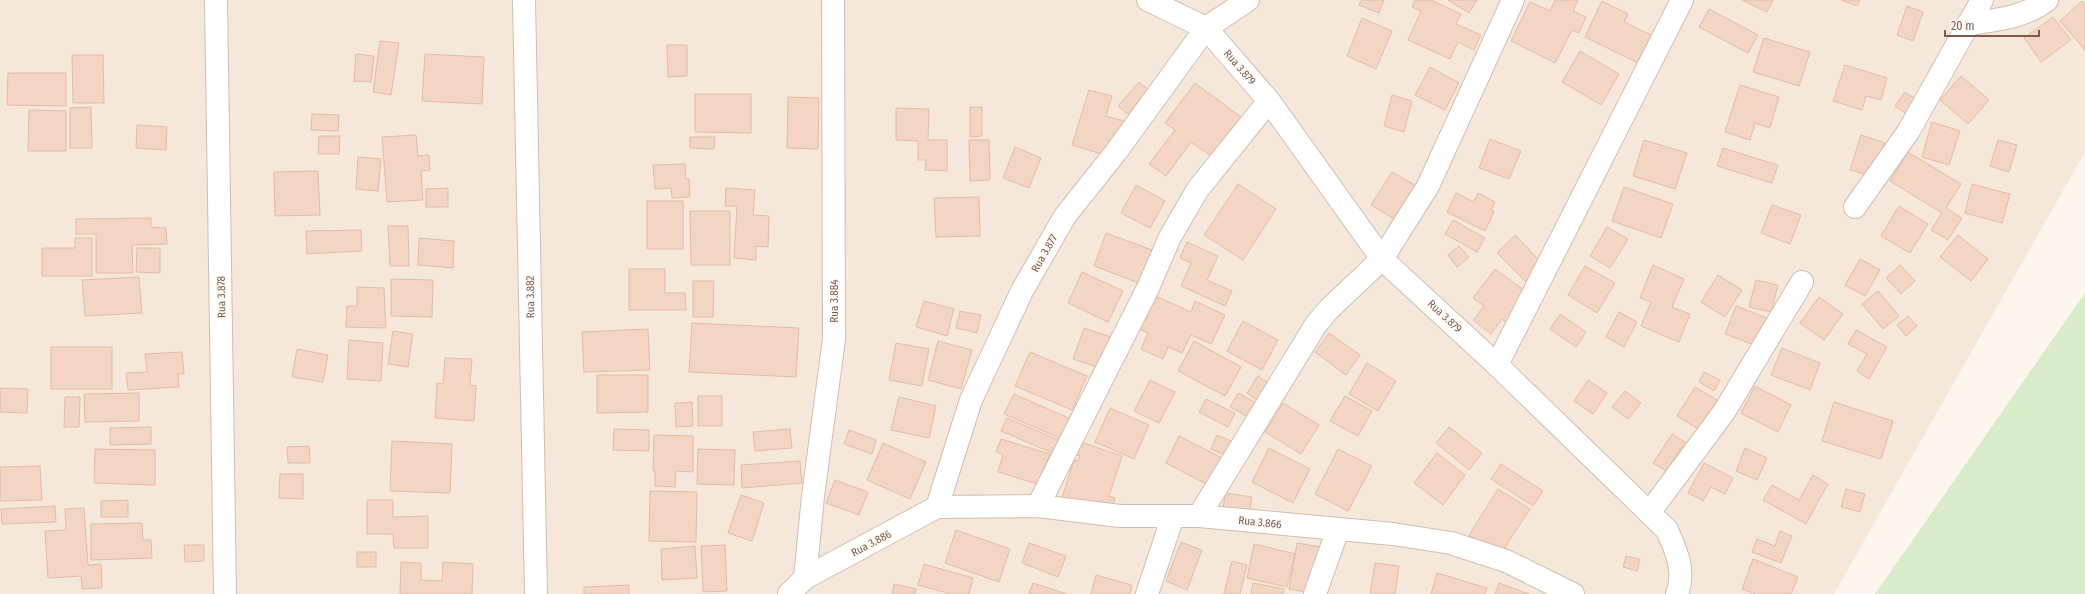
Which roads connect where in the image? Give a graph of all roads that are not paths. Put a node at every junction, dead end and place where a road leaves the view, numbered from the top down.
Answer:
1 (216, 0) edge
2 (524, 0) edge
3 (833, 0) edge
4 (1148, 0) edge
5 (1248, 0) edge
6 (1513, 0) edge
7 (1682, 0) edge
8 (1982, 0) edge
9 (2047, 0) edge
10 (1968, 24) junction
11 (1206, 28) junction
12 (1269, 101) junction
13 (1855, 207) dead end
14 (1382, 259) junction
15 (1802, 282) dead end
16 (1497, 365) junction
17 (1038, 506) junction
18 (936, 507) junction
19 (1649, 513) junction
20 (1173, 516) junction
21 (1199, 516) junction
22 (1338, 529) junction
23 (805, 578) junction
24 (225, 594) edge
25 (536, 594) edge
26 (789, 594) edge
27 (1147, 594) edge
28 (1315, 594) edge
29 (1573, 594) edge
30 (1677, 594) edge

1 - 24 street, Rua 3.878
2 - 25 street, Rua 3.882
3 - 23 street, Rua 3.884
4 - 11 street, Rua 3.879
5 - 11 street
6 - 14 street
7 - 16 street
8 - 10 street
9 - 10 street
10 - 13 street
11 - 12 street, Rua 3.879
11 - 18 street, Rua 3.877
12 - 14 street, Rua 3.879
12 - 17 street
14 - 16 street, Rua 3.879
14 - 21 street
15 - 19 street
16 - 19 street, Rua 3.879
17 - 18 street, Rua 3.866
17 - 20 street, Rua 3.866
18 - 23 street, Rua 3.886
19 - 30 street, Rua 3.879
20 - 21 street, Rua 3.866
20 - 27 street
21 - 22 street, Rua 3.866
22 - 28 street
22 - 29 street, Rua 3.866
23 - 26 street

